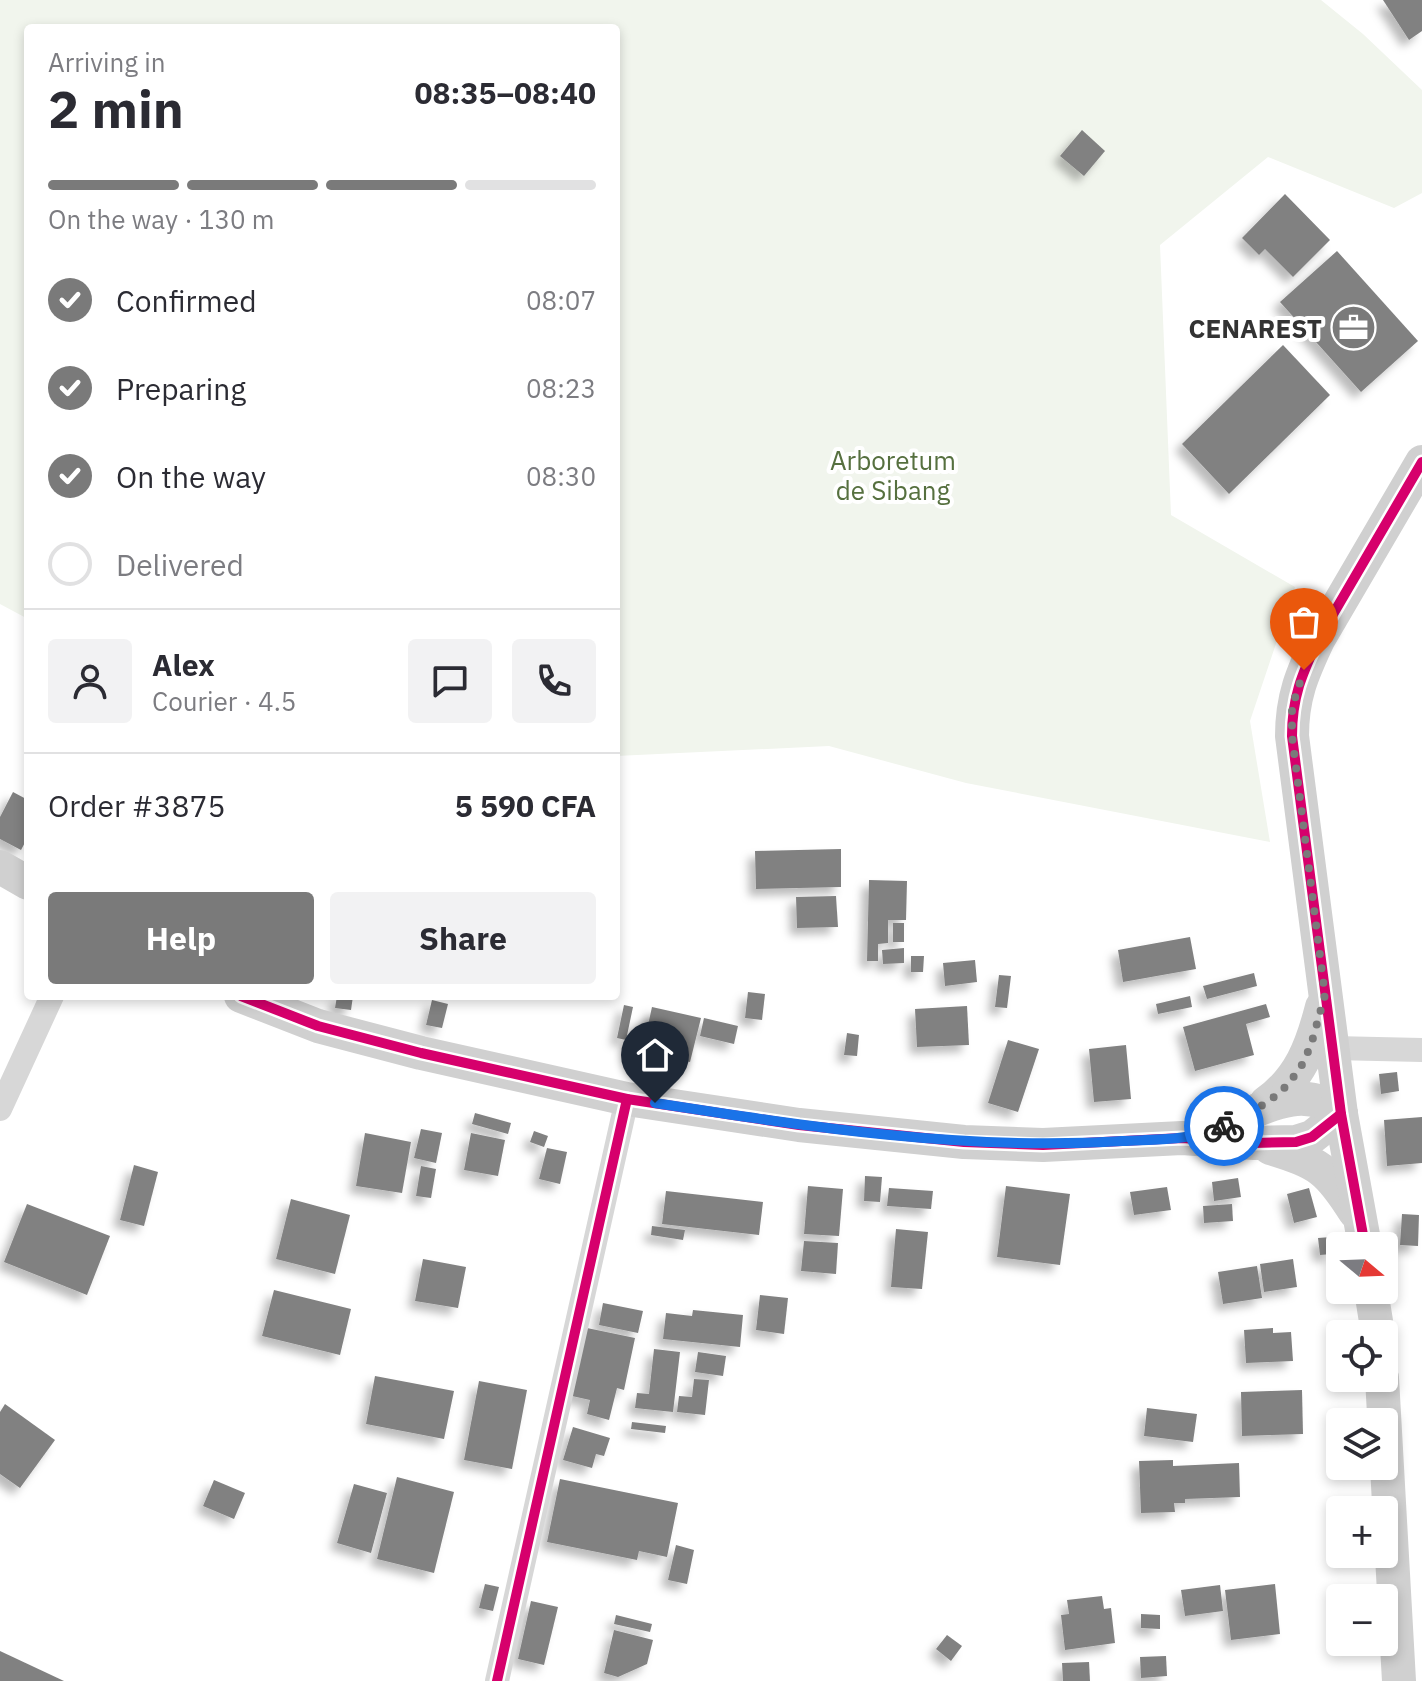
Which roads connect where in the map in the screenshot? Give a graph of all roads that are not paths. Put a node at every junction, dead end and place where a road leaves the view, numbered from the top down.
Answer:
1 (1422, 462) edge
2 (0, 867) edge
3 (24, 881) edge
4 (1325, 995) junction
5 (50, 1000) edge
6 (251, 1000) edge
7 (1333, 1048) junction
8 (1422, 1050) edge
9 (627, 1099) junction
10 (0, 1109) edge
11 (1341, 1114) junction
12 (1253, 1128) junction
13 (1362, 1232) edge
14 (1363, 1232) edge
15 (1383, 1392) edge
16 (497, 1681) edge
17 (1399, 1681) edge

1 - 4 street
2 - 3 street
4 - 7 street
4 - 12 street
5 - 10 street
6 - 9 street
7 - 8 street
7 - 11 street
9 - 12 street
9 - 16 street
11 - 12 street
11 - 14 street
12 - 13 street
15 - 17 street

